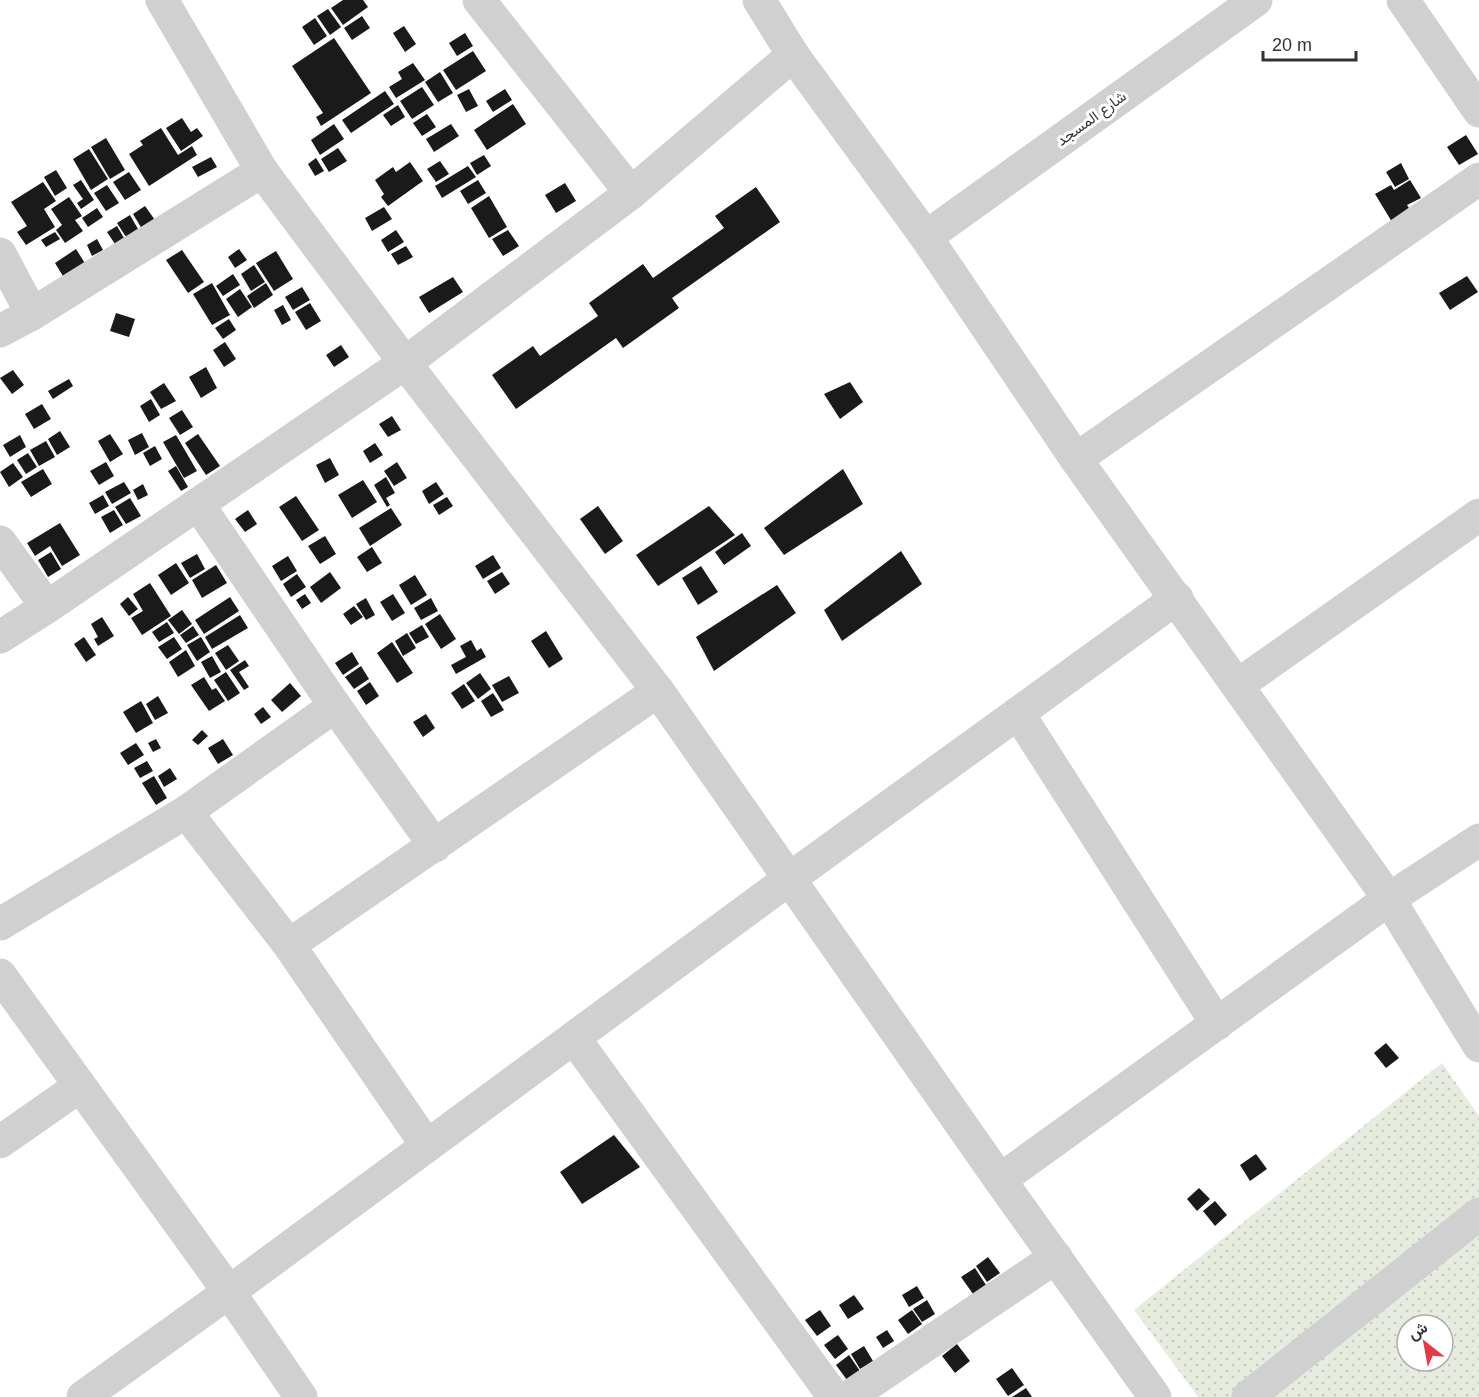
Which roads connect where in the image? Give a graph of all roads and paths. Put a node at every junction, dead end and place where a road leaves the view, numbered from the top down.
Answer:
1 (162, 0) edge
2 (478, 0) edge
3 (1256, 0) edge
4 (1403, 0) edge
5 (761, 1) edge
6 (793, 55) junction
7 (1479, 111) edge
8 (262, 171) junction
9 (1479, 179) edge
10 (631, 193) junction
11 (926, 237) junction
12 (0, 254) edge
13 (32, 314) junction
14 (0, 331) edge
15 (405, 363) junction
16 (1076, 459) junction
17 (198, 504) junction
18 (1479, 515) edge
19 (0, 542) edge
20 (1177, 598) junction
21 (47, 607) junction
22 (0, 637) edge
23 (1238, 685) junction
24 (658, 691) junction
25 (335, 706) junction
26 (1018, 713) junction
27 (186, 812) junction
28 (1479, 840) edge
29 (435, 846) junction
30 (789, 879) junction
31 (1389, 899) junction
32 (0, 924) edge
33 (290, 945) junction
34 (0, 975) edge
35 (1217, 1024) junction
36 (574, 1038) junction
37 (1479, 1046) edge
38 (80, 1086) junction
39 (0, 1142) edge
40 (427, 1146) junction
41 (1000, 1180) junction
42 (1479, 1214) edge
43 (1056, 1257) junction
44 (230, 1292) junction
45 (83, 1397) edge
46 (301, 1397) edge
47 (834, 1397) edge
48 (849, 1397) edge
49 (1155, 1397) edge
50 (1248, 1397) edge

1 - 8 street
2 - 10 street
3 - 11 street, شارع المسجد
4 - 7 street
5 - 6 street
6 - 10 street
6 - 11 street
8 - 13 street
8 - 15 street
9 - 16 street
10 - 15 street
11 - 16 street
12 - 13 street
13 - 14 street
15 - 17 street
15 - 24 street
16 - 20 street
17 - 21 street
17 - 25 street
18 - 23 street
19 - 21 street
20 - 23 street
20 - 26 street
21 - 22 street
23 - 31 street
24 - 29 street
24 - 30 street
25 - 27 street
25 - 29 street
26 - 30 street
26 - 35 street
27 - 32 street
27 - 33 street
28 - 31 street
29 - 33 street
30 - 36 street
30 - 41 street
31 - 35 street
31 - 37 street
33 - 40 street
34 - 38 street
35 - 41 street
36 - 40 street
36 - 47 street
38 - 39 street
38 - 44 street
40 - 44 street
41 - 43 street
42 - 50 street
43 - 48 street
43 - 49 street
44 - 45 street
44 - 46 street

